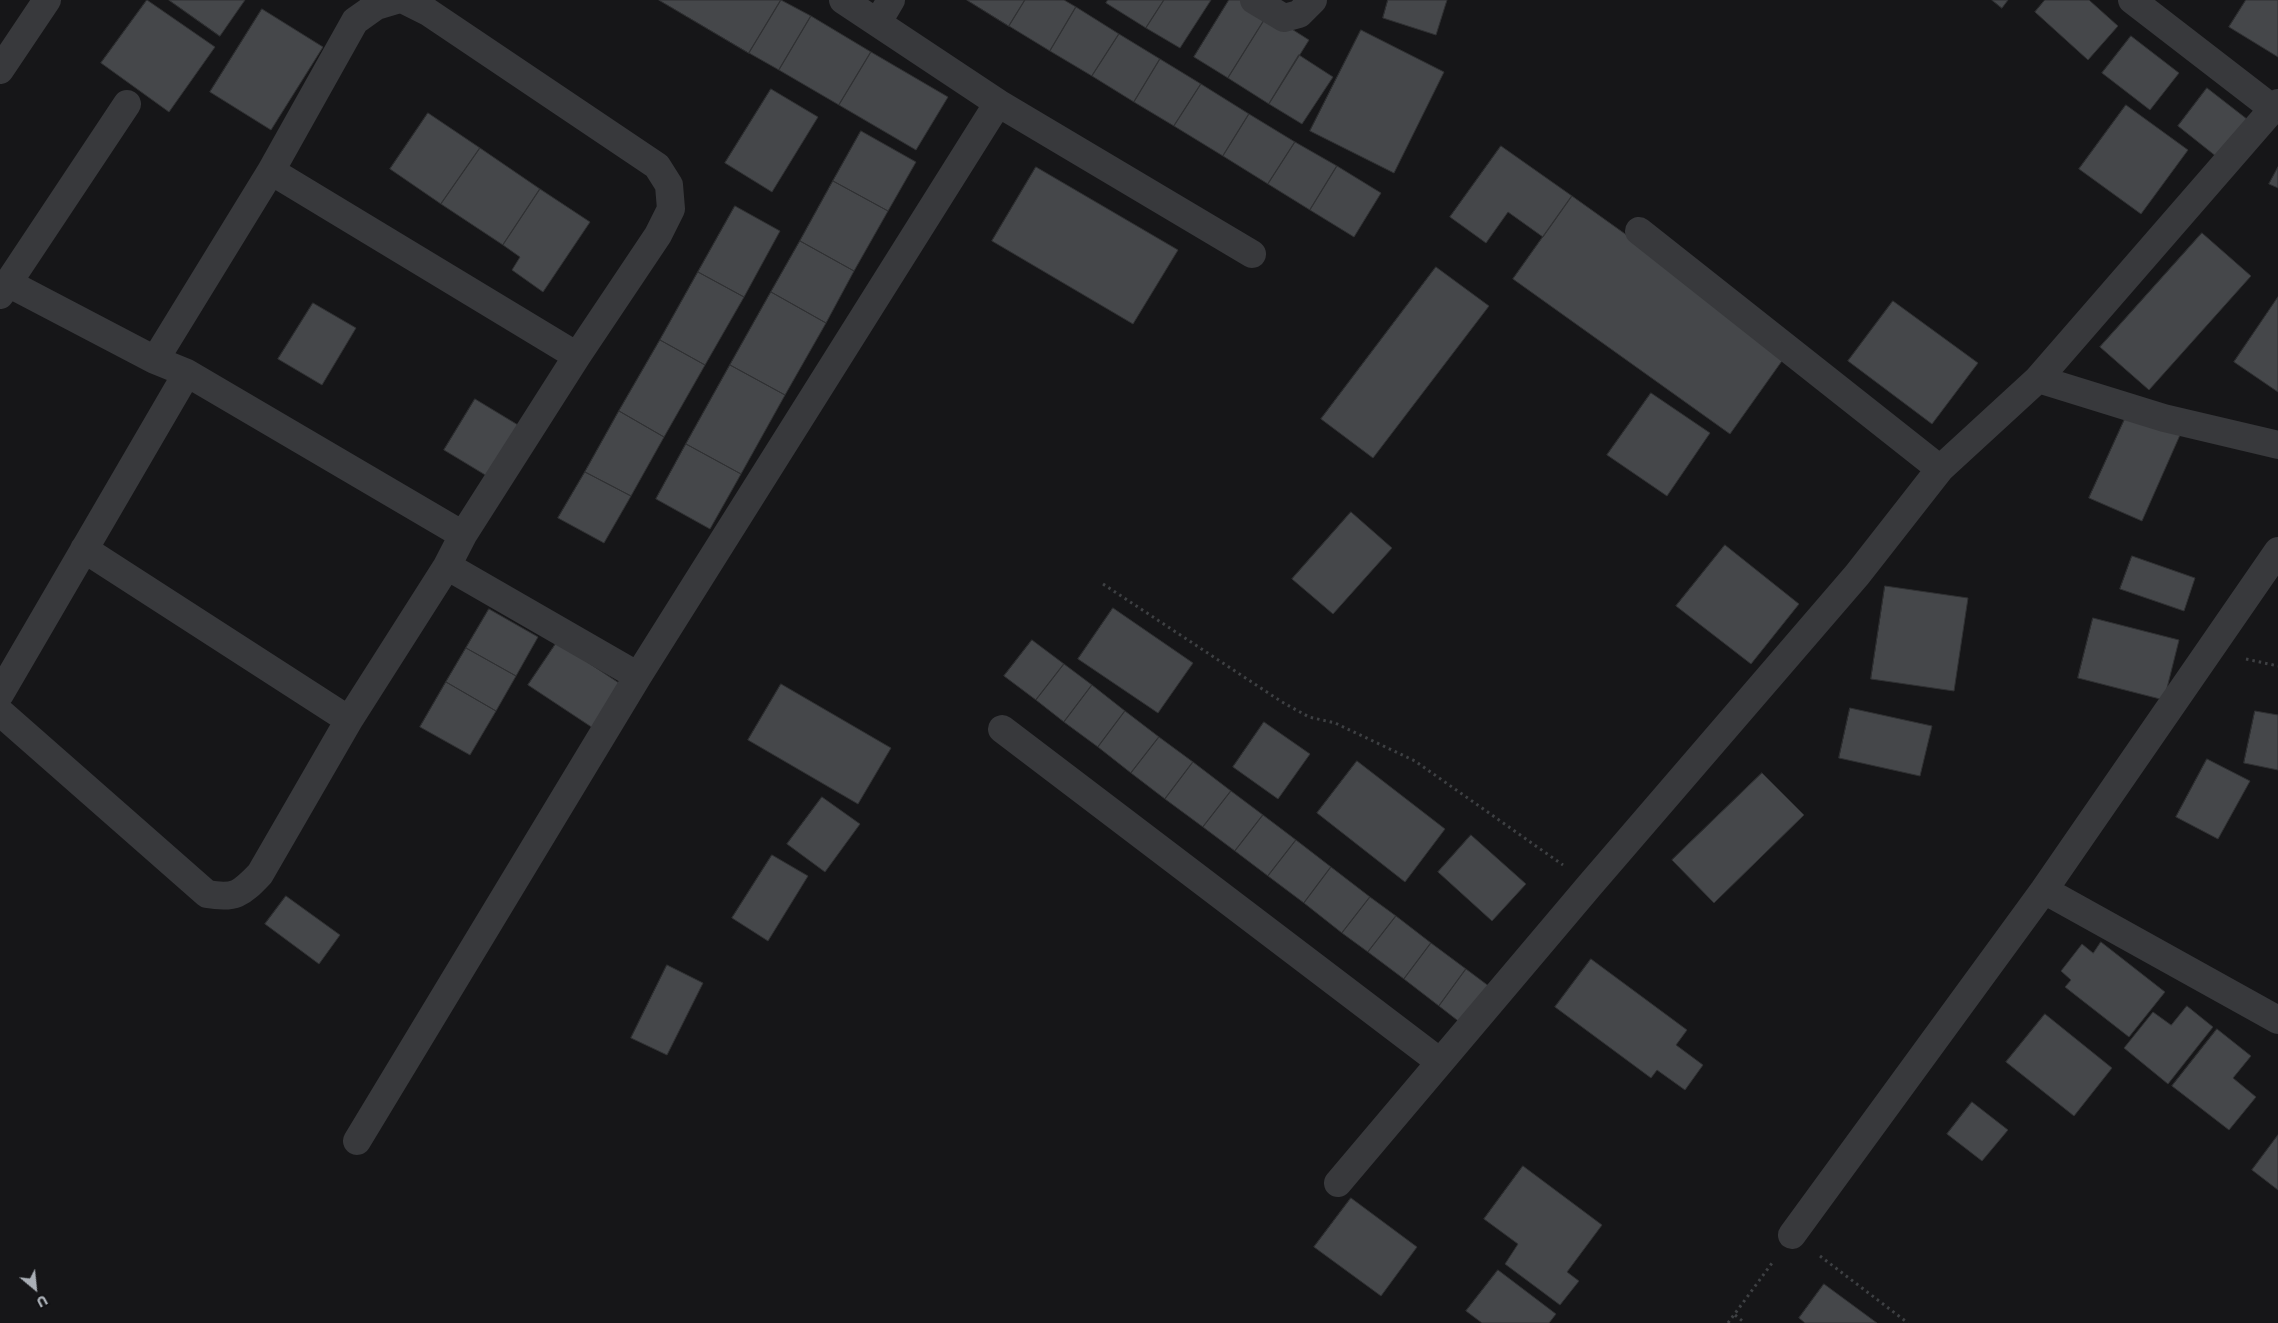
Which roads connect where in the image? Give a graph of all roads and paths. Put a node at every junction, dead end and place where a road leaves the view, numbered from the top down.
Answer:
1 (47, 0) edge
2 (396, 0) edge
3 (404, 0) edge
4 (843, 0) edge
5 (1254, 0) edge
6 (1313, 0) edge
7 (2132, 0) edge
8 (884, 11) edge
9 (0, 70) edge
10 (127, 104) dead end
11 (998, 104) junction
12 (2275, 106) edge
13 (271, 171) junction
14 (1639, 231) dead end
15 (1252, 254) dead end
16 (4, 289) edge
17 (577, 356) junction
18 (155, 360) junction
19 (187, 372) junction
20 (2038, 378) junction
21 (2278, 445) edge
22 (1940, 469) junction
23 (463, 535) junction
24 (84, 549) junction
25 (2278, 552) edge
26 (447, 566) junction
27 (1103, 584) dead end
28 (638, 676) junction
29 (0, 694) edge
30 (0, 712) edge
31 (349, 720) junction
32 (1002, 729) dead end
33 (1590, 885) junction
34 (2044, 890) junction
35 (2278, 1020) edge
36 (1440, 1062) junction
37 (357, 1141) dead end
38 (1338, 1183) dead end
39 (1792, 1235) junction
40 (1734, 1315) junction
41 (1728, 1323) edge
42 (1745, 1323) edge
43 (1908, 1323) edge

1 - 9 street
2 - 13 street
3 - 17 street
4 - 8 street
5 - 6 street
7 - 12 street
8 - 11 street
10 - 16 street
11 - 15 street
11 - 28 street
12 - 20 street
13 - 17 street
13 - 18 street
14 - 22 street
16 - 18 street
17 - 23 street
18 - 19 street
19 - 23 street
19 - 24 street
20 - 21 street
20 - 22 street
22 - 33 street
23 - 26 street
24 - 29 street
24 - 31 street
25 - 34 street
26 - 28 street
26 - 31 street
27 - 33 path
28 - 37 street
30 - 31 street
32 - 36 street
33 - 36 street
34 - 35 street
34 - 39 street
36 - 38 street
39 - 40 path
39 - 43 path
40 - 41 path
40 - 42 path

